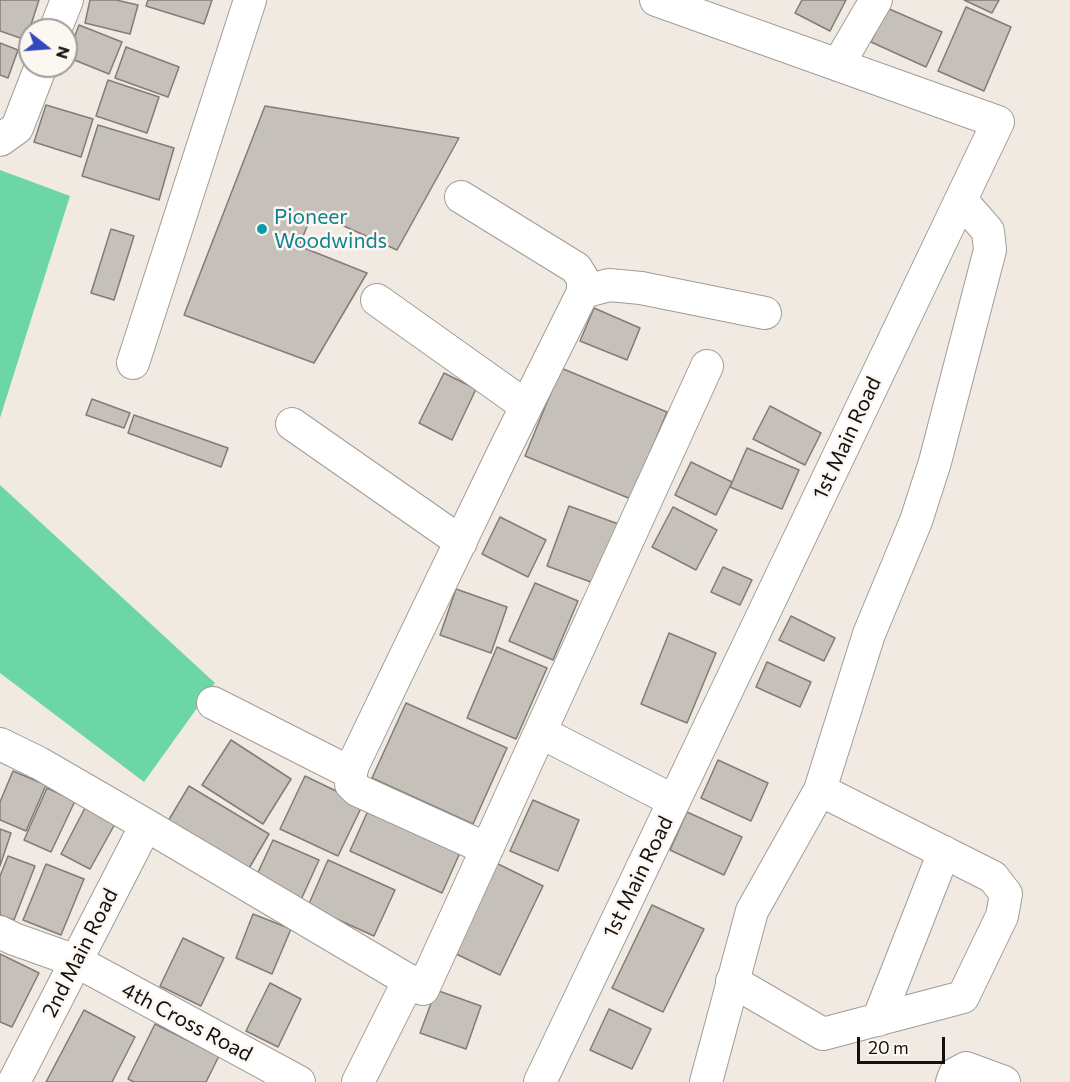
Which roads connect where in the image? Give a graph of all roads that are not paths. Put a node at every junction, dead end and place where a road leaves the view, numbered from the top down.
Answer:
1 (67, 0) edge
2 (250, 0) edge
3 (656, 0) edge
4 (876, 0) edge
5 (702, 8) edge
6 (60, 18) edge
7 (838, 65) junction
8 (36, 78) edge
9 (0, 140) edge
10 (461, 197) dead end
11 (960, 200) junction
12 (583, 292) junction
13 (377, 300) dead end
14 (765, 313) dead end
15 (133, 363) dead end
16 (707, 366) dead end
17 (526, 406) junction
18 (292, 424) dead end
19 (460, 542) junction
20 (213, 703) dead end
21 (540, 732) junction
22 (0, 744) edge
23 (351, 773) junction
24 (820, 790) junction
25 (674, 801) junction
26 (147, 825) junction
27 (487, 849) junction
28 (944, 852) junction
29 (0, 932) edge
30 (76, 961) junction
31 (409, 980) junction
32 (732, 981) junction
33 (878, 1020) junction
34 (14, 1082) edge
35 (299, 1082) edge
36 (358, 1082) edge
37 (540, 1082) edge
38 (706, 1082) edge
39 (952, 1082) edge
40 (1004, 1082) edge

1 - 6 street
2 - 15 street
3 - 5 street, 1st Main Road
4 - 7 street
5 - 7 street, 1st Main Road
7 - 11 street, 1st Main Road
8 - 9 street
10 - 12 street
11 - 24 street
11 - 25 street, 1st Main Road
12 - 14 street
12 - 17 street
13 - 17 street
16 - 21 street
17 - 19 street
18 - 19 street
19 - 23 street
20 - 23 street
21 - 25 street
21 - 27 street
22 - 26 street
23 - 27 street
24 - 28 street
24 - 32 street
25 - 37 street, 1st Main Road
26 - 30 street, 2nd Main Road
26 - 31 street
27 - 31 street
28 - 33 street
28 - 33 street
29 - 30 street, 4th Cross Road
30 - 34 street, 2nd Main Road
30 - 35 street, 4th Cross Road
31 - 36 street
32 - 33 street
32 - 38 street
39 - 40 street

